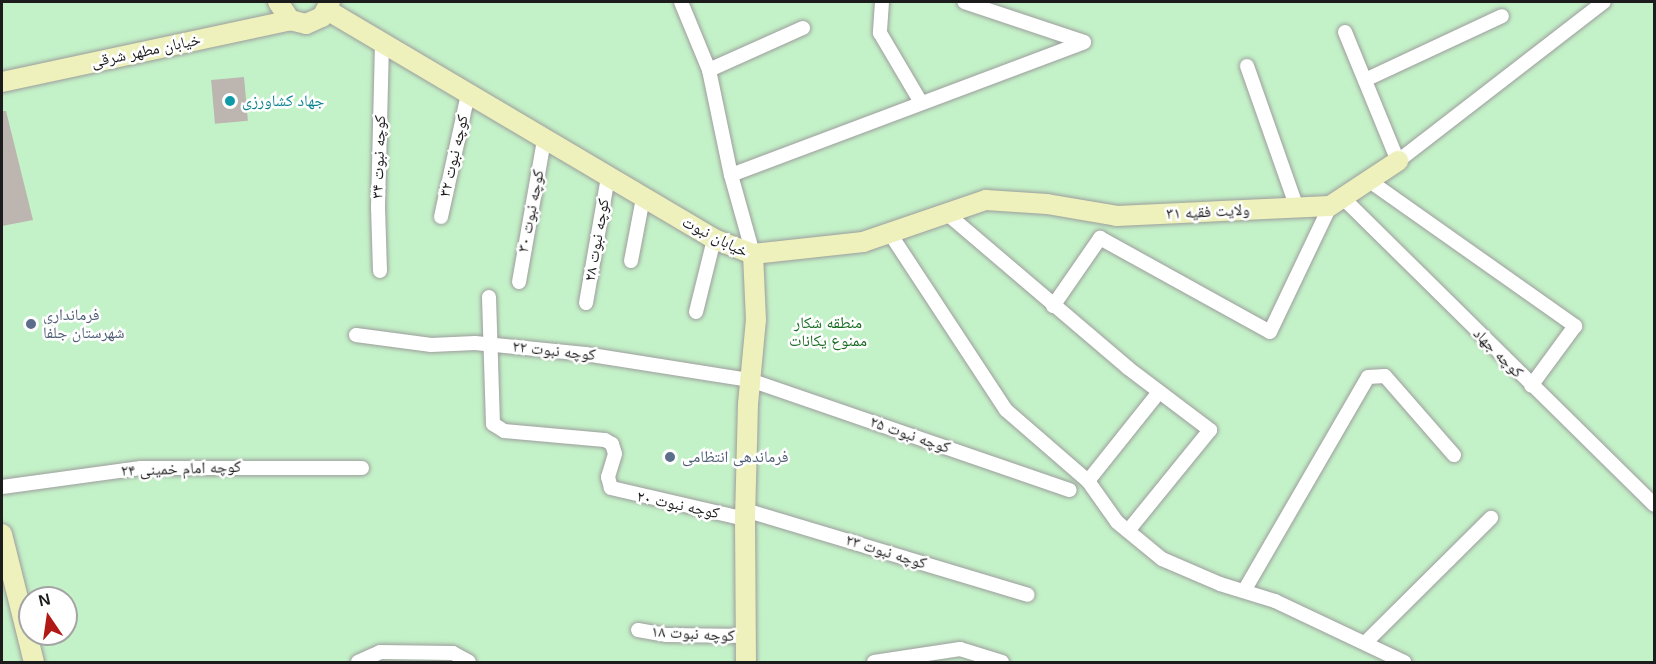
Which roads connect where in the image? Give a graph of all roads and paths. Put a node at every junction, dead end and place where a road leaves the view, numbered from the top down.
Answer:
1 (278, 2) edge
2 (681, 2) edge
3 (882, 2) edge
4 (964, 2) edge
5 (1604, 2) edge
6 (329, 6) edge
7 (1502, 16) dead end
8 (290, 20) junction
9 (803, 28) dead end
10 (1345, 32) dead end
11 (382, 43) junction
12 (1247, 66) dead end
13 (709, 70) junction
14 (1365, 80) junction
15 (2, 82) edge
16 (468, 94) junction
17 (920, 101) junction
18 (544, 140) junction
19 (1398, 161) junction
20 (730, 175) junction
21 (608, 177) junction
22 (1371, 182) junction
23 (643, 198) junction
24 (1337, 202) junction
25 (1297, 208) junction
26 (945, 212) junction
27 (441, 217) dead end
28 (889, 232) junction
29 (714, 239) junction
30 (753, 254) junction
31 (631, 261) dead end
32 (380, 271) dead end
33 (519, 282) dead end
34 (489, 297) dead end
35 (586, 303) dead end
36 (1053, 306) junction
37 (696, 312) dead end
38 (356, 335) dead end
39 (490, 344) junction
40 (750, 380) junction
41 (1531, 386) junction
42 (1160, 392) junction
43 (1454, 456) dead end
44 (362, 468) dead end
45 (1088, 481) junction
46 (2, 487) edge
47 (1070, 490) dead end
48 (1654, 505) edge
49 (745, 515) junction
50 (1491, 518) dead end
51 (1128, 531) junction
52 (2, 534) edge
53 (1244, 591) junction
54 (1028, 595) dead end
55 (638, 630) dead end
56 (748, 636) junction
57 (1367, 641) junction
58 (380, 657) edge
59 (34, 663) edge
60 (358, 663) edge
61 (469, 663) edge
62 (746, 663) edge
63 (874, 663) edge
64 (1002, 663) edge
65 (1404, 663) edge

1 - 8 street
2 - 13 street
3 - 17 street
4 - 17 street
5 - 19 street, ولایت فقیه ۳۱
6 - 8 street, خیابان مطهر شرقی
6 - 11 street, خیابان نبوت
7 - 14 street
8 - 15 street, خیابان مطهر شرقی
9 - 13 street
10 - 14 street
11 - 16 street, خیابان نبوت
11 - 32 street, کوچه نبوت ۳۴
12 - 25 street
13 - 20 street
14 - 19 street
16 - 18 street, خیابان نبوت
16 - 27 street, کوچه نبوت ۳۲
17 - 20 street
18 - 21 street, خیابان نبوت
18 - 33 street, کوچه نبوت ۳۰
19 - 22 street, ولایت فقیه ۳۱
20 - 30 street
21 - 23 street, خیابان نبوت
21 - 35 street, کوچه نبوت ۲۸
22 - 24 street, ولایت فقیه ۳۱
22 - 41 street
23 - 29 street, خیابان نبوت
23 - 31 street
24 - 25 street, ولایت فقیه ۳۱
24 - 36 street
24 - 41 street, کوچه جهاد
25 - 26 street, ولایت فقیه ۳۱
26 - 28 street, ولایت فقیه ۳۱
26 - 36 street
28 - 30 street, ولایت فقیه ۳۱
28 - 45 street
29 - 30 street, خیابان نبوت
29 - 37 street
30 - 40 street, خیابان نبوت
34 - 39 street
36 - 42 street
38 - 39 street, کوچه نبوت ۲۲
39 - 40 street, کوچه نبوت ۲۲
39 - 49 street, کوچه نبوت ۲۰
40 - 47 street, کوچه نبوت ۲۵
40 - 49 street, خیابان نبوت
41 - 48 street, کوچه جهاد
42 - 45 street
42 - 51 street
43 - 53 street
44 - 46 street, کوچه امام خمینی ۲۴
45 - 51 street
49 - 54 street, کوچه نبوت ۲۳
49 - 56 street, خیابان نبوت
50 - 57 street
51 - 53 street
52 - 59 street
53 - 57 street
55 - 56 street, کوچه نبوت ۱۸
56 - 62 street, خیابان نبوت
57 - 65 street
58 - 60 street
58 - 61 street
63 - 64 street

